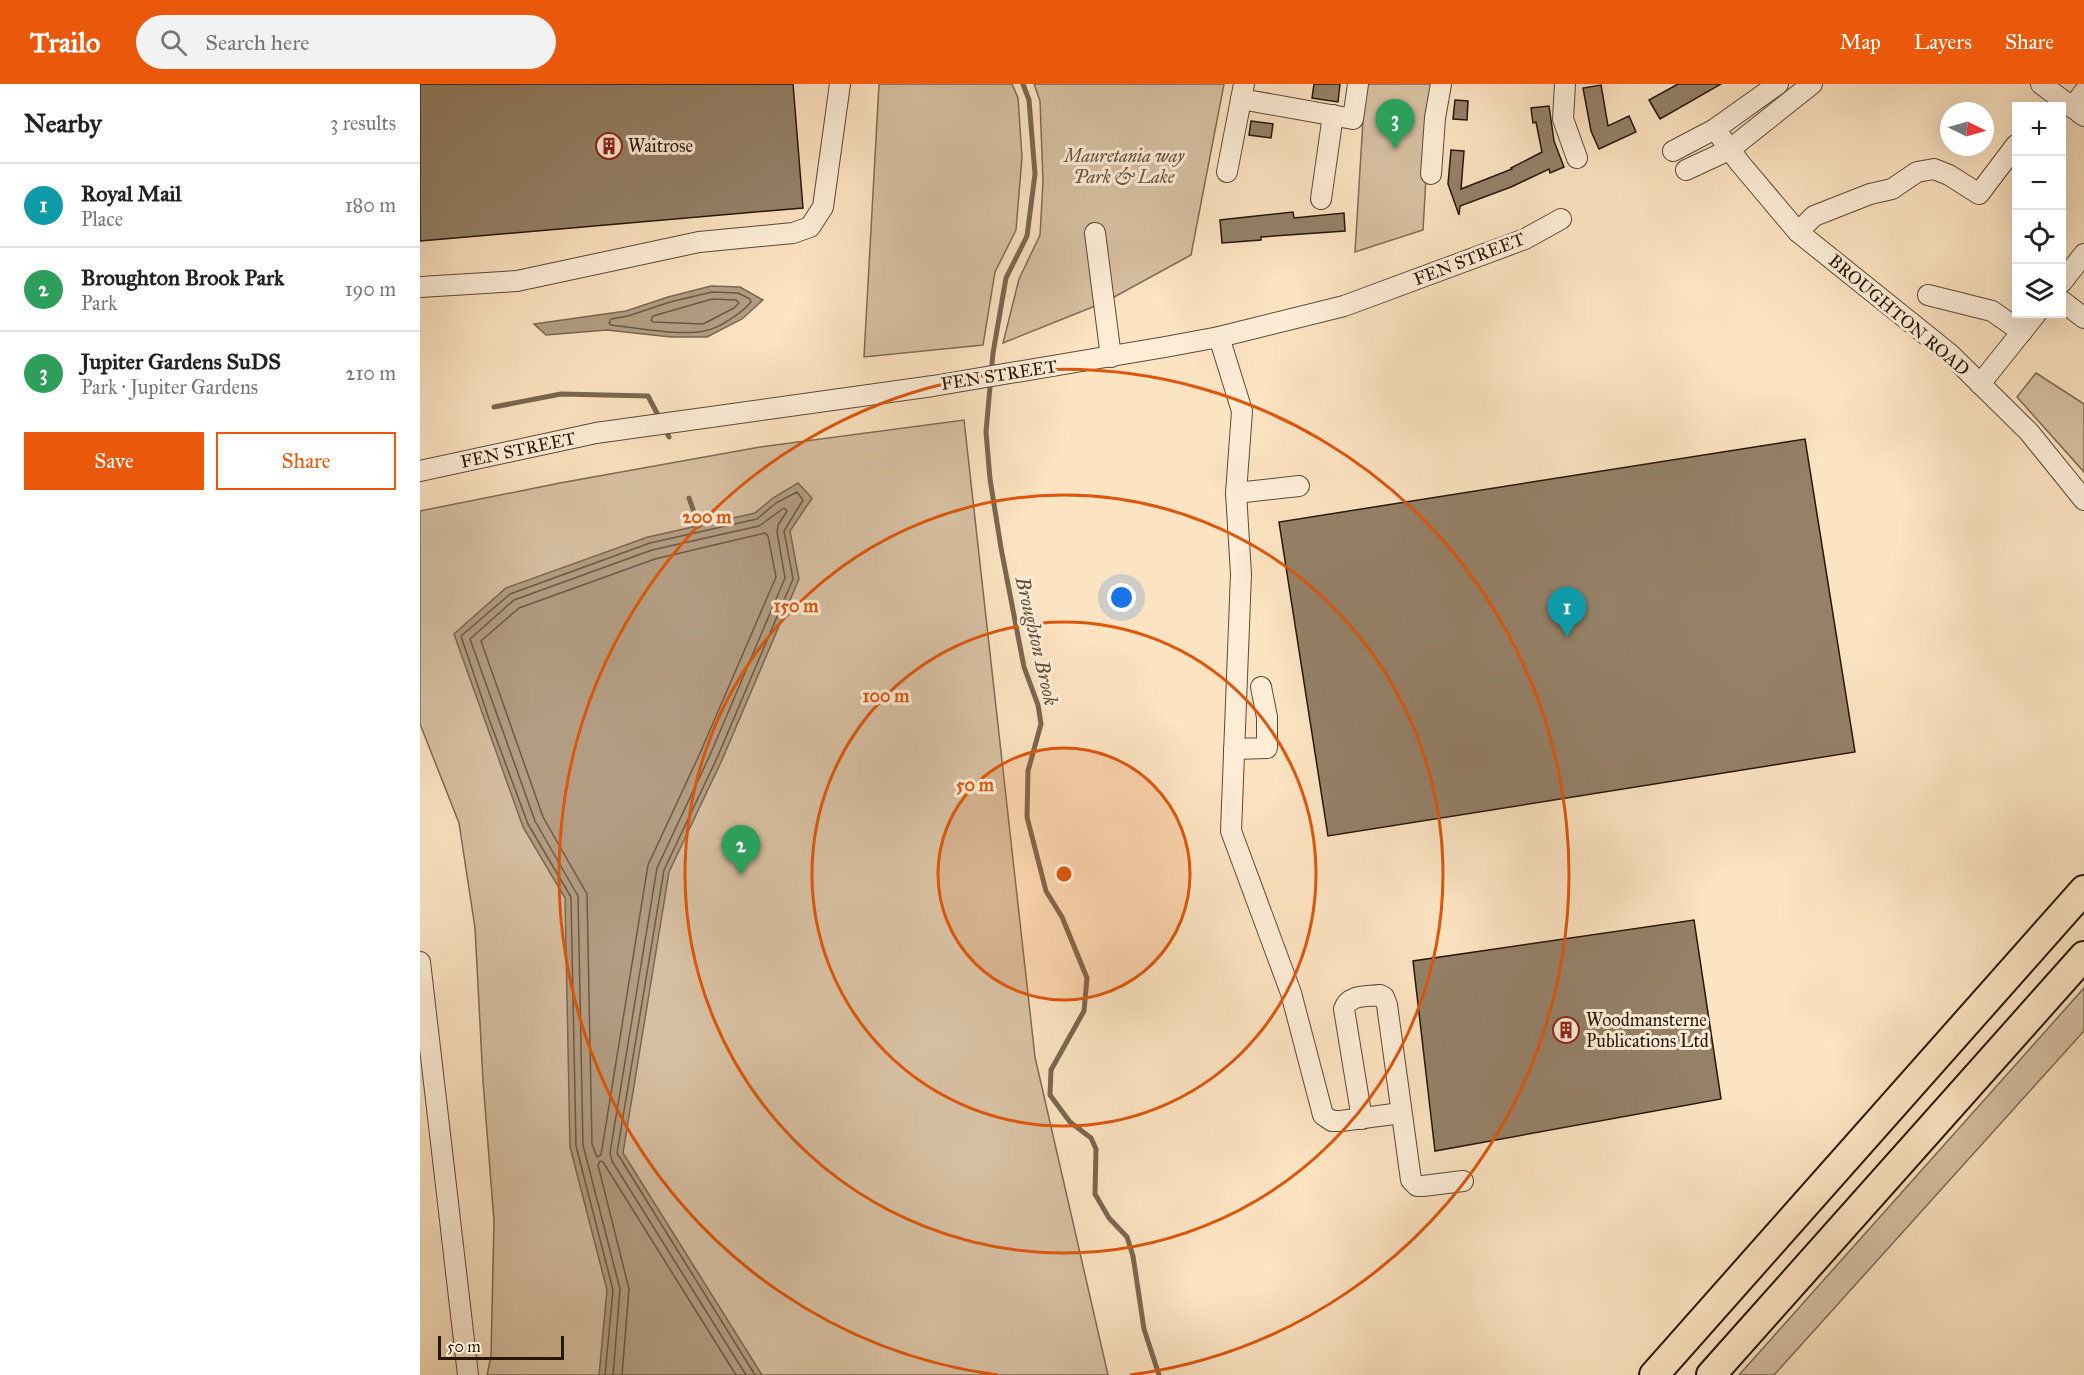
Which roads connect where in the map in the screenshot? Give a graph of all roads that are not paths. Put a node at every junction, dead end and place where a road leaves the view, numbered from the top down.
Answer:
1 (840, 84) edge
2 (1358, 84) edge
3 (1441, 84) edge
4 (1565, 84) edge
5 (1778, 84) edge
6 (1812, 84) edge
7 (1242, 91) edge
8 (2048, 95) edge
9 (2080, 105) edge
10 (1343, 117) junction
11 (1715, 129) junction
12 (1729, 150) junction
13 (2012, 150) edge
14 (1673, 151) dead end
15 (1576, 158) dead end
16 (1686, 170) dead end
17 (1227, 172) dead end
18 (1431, 174) dead end
19 (1321, 199) dead end
20 (1561, 219) dead end
21 (1798, 231) junction
22 (1095, 233) dead end
23 (2084, 254) edge
24 (2066, 276) edge
25 (420, 287) edge
26 (1929, 295) dead end
27 (2066, 305) edge
28 (2033, 318) edge
29 (2084, 318) edge
30 (2022, 332) junction
31 (1219, 336) junction
32 (1111, 357) junction
33 (1980, 384) junction
34 (420, 471) edge
35 (1299, 486) dead end
36 (1236, 493) junction
37 (2084, 501) edge
38 (1261, 687) dead end
39 (1234, 749) junction
40 (2084, 890) edge
41 (2084, 956) edge
42 (420, 962) edge
43 (1401, 1113) junction
44 (1362, 1119) junction
45 (1463, 1180) dead end
46 (468, 1375) edge
47 (1654, 1375) edge
48 (1711, 1375) edge

1 - 25 street
2 - 10 street
3 - 18 street
4 - 15 street
5 - 11 street
6 - 12 street
7 - 10 street
7 - 17 street
8 - 9 street
10 - 19 street
11 - 12 street, BROUGHTON ROAD
11 - 14 street
12 - 16 street
12 - 21 street, BROUGHTON ROAD
13 - 21 street
20 - 31 street, FEN STREET
21 - 33 street, BROUGHTON ROAD
22 - 32 street
23 - 24 street
26 - 30 street
27 - 29 street
28 - 30 street
30 - 33 street
31 - 32 street, FEN STREET
31 - 36 street
32 - 34 street, FEN STREET
33 - 37 street, BROUGHTON ROAD
35 - 36 street
36 - 39 street
38 - 39 street
39 - 44 street
40 - 47 highway
41 - 48 highway
42 - 46 street
43 - 44 street
43 - 44 street
43 - 45 street

